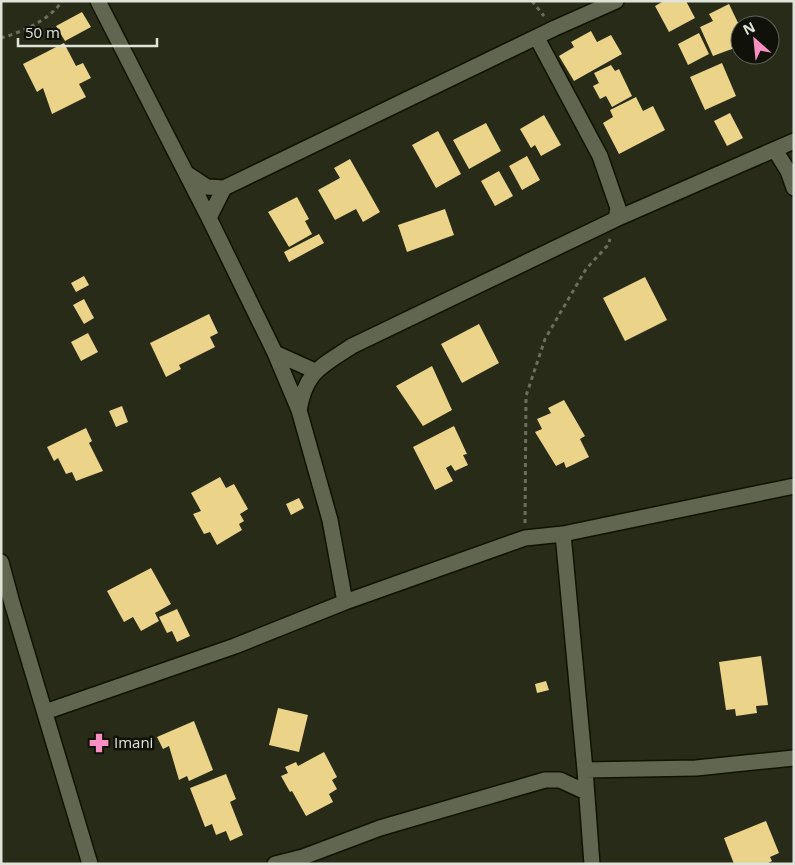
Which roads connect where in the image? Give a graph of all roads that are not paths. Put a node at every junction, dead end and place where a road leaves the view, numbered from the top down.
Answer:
1 (98, 1) edge
2 (616, 1) edge
3 (537, 38) junction
4 (794, 141) edge
5 (775, 150) junction
6 (188, 174) junction
7 (224, 188) junction
8 (794, 188) edge
9 (209, 218) junction
10 (616, 219) junction
11 (275, 353) junction
12 (314, 371) junction
13 (299, 410) junction
14 (794, 486) edge
15 (563, 534) junction
16 (1, 562) edge
17 (6, 602) edge
18 (345, 602) junction
19 (45, 712) junction
20 (794, 758) edge
21 (585, 770) junction
22 (586, 792) junction
23 (304, 860) edge
24 (90, 864) edge
25 (275, 864) edge
26 (592, 864) edge

1 - 6 street
2 - 3 street
3 - 7 street
3 - 10 street
4 - 5 street
5 - 8 street
5 - 10 street
6 - 7 street
6 - 9 street
7 - 9 street
9 - 11 street
10 - 12 street
11 - 12 street
11 - 13 street
12 - 13 street
13 - 18 street
14 - 15 street
15 - 18 street
15 - 21 street
16 - 17 street
17 - 19 street
18 - 19 street
19 - 24 street
20 - 21 street
21 - 22 street
22 - 23 street
22 - 26 street
23 - 25 street

